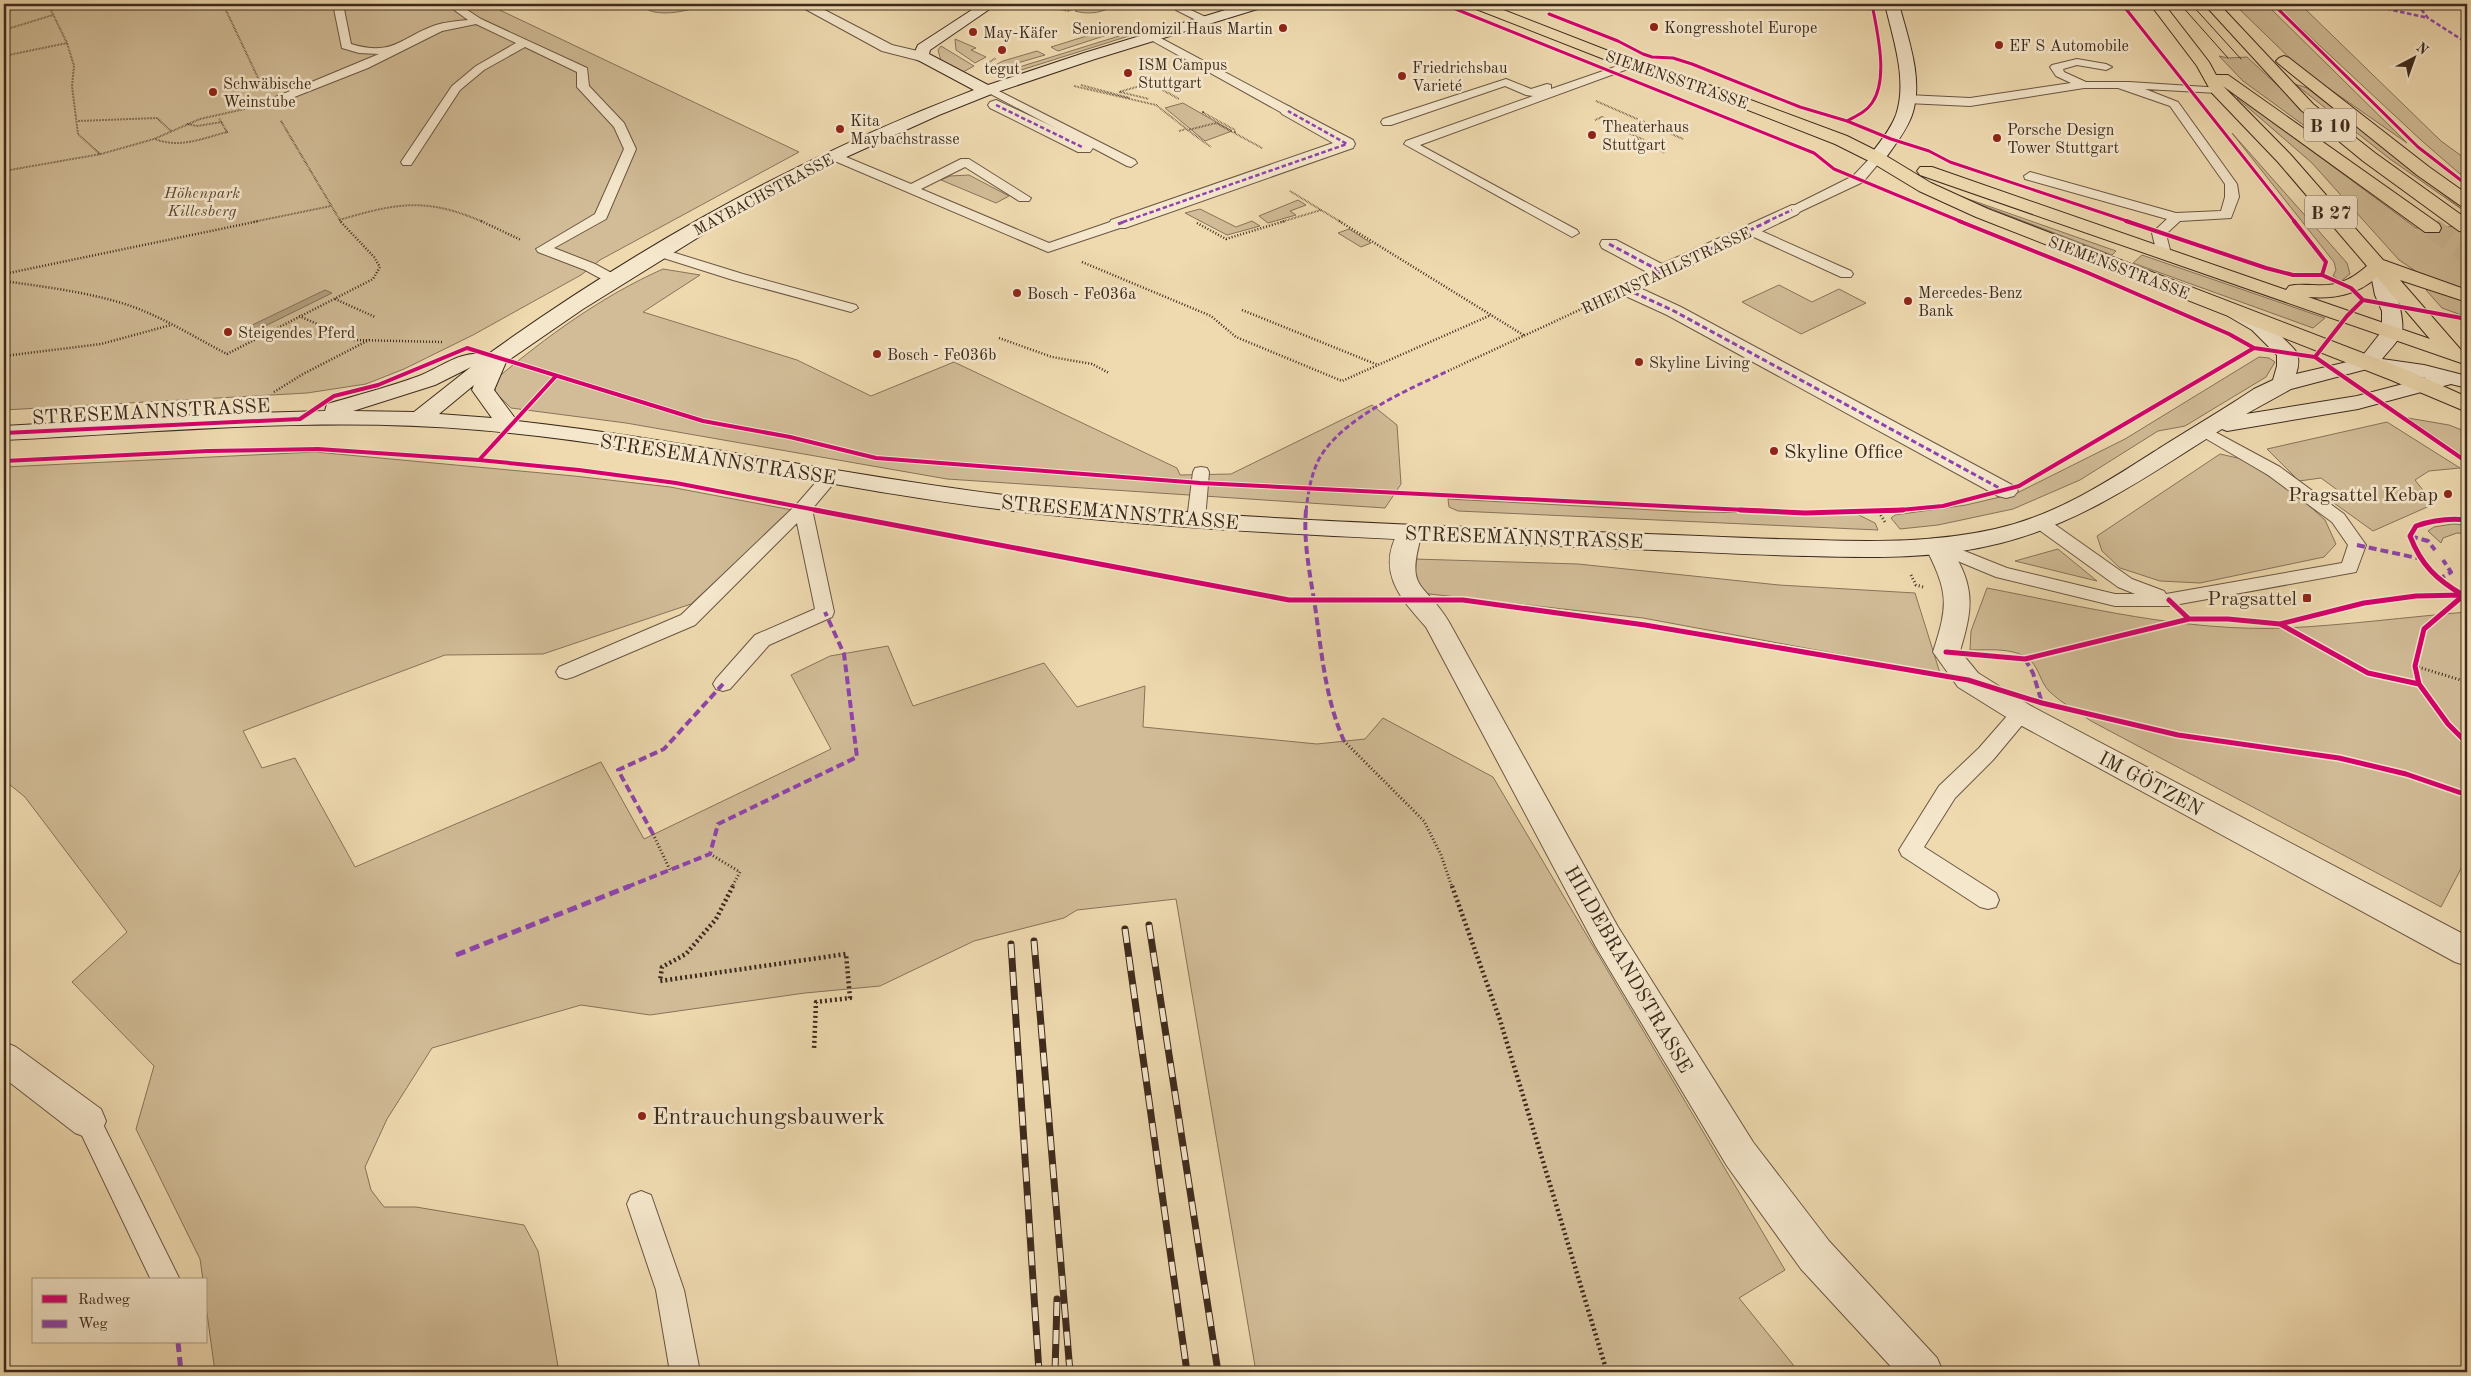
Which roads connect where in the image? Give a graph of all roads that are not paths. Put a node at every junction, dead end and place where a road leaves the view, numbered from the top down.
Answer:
1 (338, 4) edge
2 (451, 4) edge
3 (803, 4) edge
4 (990, 4) edge
5 (1259, 4) edge
6 (1476, 4) edge
7 (1892, 4) edge
8 (2157, 4) edge
9 (2211, 4) edge
10 (2224, 4) edge
11 (1180, 8) dead end
12 (477, 21) junction
13 (1206, 21) junction
14 (1153, 37) junction
15 (524, 43) junction
16 (393, 52) junction
17 (921, 56) junction
18 (1625, 62) junction
19 (2204, 66) junction
20 (2106, 67) dead end
21 (2084, 85) junction
22 (2119, 85) junction
23 (988, 90) junction
24 (2218, 90) junction
25 (1907, 99) junction
26 (270, 103) road end
27 (996, 105) dead end
28 (1288, 111) joint
29 (1387, 122) dead end
30 (1084, 148) dead end
31 (834, 156) junction
32 (1877, 158) junction
33 (407, 162) dead end
34 (1131, 163) dead end
35 (2030, 176) dead end
36 (911, 189) junction
37 (1024, 198) dead end
38 (2467, 202) edge
39 (1792, 210) joint
40 (2176, 218) junction
41 (1118, 224) joint
42 (2466, 227) edge
43 (2432, 228) tunnel mouth
44 (1750, 230) junction
45 (1572, 233) dead end
46 (2131, 242) junction
47 (1609, 244) dead end
48 (659, 252) junction
49 (2164, 254) junction
50 (2107, 263) junction
51 (2378, 265) junction
52 (1662, 272) junction
53 (1846, 274) dead end
54 (614, 280) junction
55 (2262, 287) junction
56 (2467, 296) edge
57 (851, 308) dead end
58 (2235, 312) junction
59 (2392, 332) junction
60 (497, 358) junction
61 (2367, 363) junction
62 (2463, 369) edge
63 (2424, 378) junction
64 (2283, 384) junction
65 (2467, 405) edge
66 (300, 419) junction
67 (419, 419) junction
68 (510, 427) junction
69 (2208, 429) junction
70 (4, 433) edge
71 (1201, 472) dead end
72 (830, 478) junction
73 (2006, 491) dead end
74 (803, 508) junction
75 (1196, 520) junction
76 (2041, 523) junction
77 (1410, 533) junction
78 (1937, 546) junction
79 (2169, 600) junction
80 (566, 672) dead end
81 (724, 684) dead end
82 (2020, 713) junction
83 (1988, 900) dead end
84 (2467, 952) edge
85 (4, 1058) edge
86 (88, 1122) joint
87 (641, 1204) dead end
88 (165, 1278) edge
89 (685, 1372) edge
90 (1923, 1372) edge

1 - 16 lane
2 - 12 lane
3 - 17 main road
4 - 17 main road
5 - 13 main road, MAYBACHSTRASSE
6 - 18 main road, SIEMENSSTRASSE
7 - 25 main road
8 - 19 main road, B 10
9 - 42 main road, B 10
10 - 38 main road
11 - 13 lane
12 - 15 lane
12 - 16 lane
13 - 14 main road, MAYBACHSTRASSE
14 - 23 main road, MAYBACHSTRASSE
14 - 28 lane
15 - 33 lane
15 - 54 lane
16 - 26 lane
17 - 23 main road
18 - 29 lane
18 - 32 main road, SIEMENSSTRASSE
18 - 45 lane
19 - 24 main road, B 27
19 - 43 main road, B 10
20 - 21 lane
21 - 22 lane
21 - 25 lane
22 - 24 lane
22 - 40 lane
23 - 31 main road, MAYBACHSTRASSE
23 - 34 lane
24 - 51 main road, B 27
25 - 32 main road
27 - 30 main road
28 - 41 main road
31 - 36 lane
31 - 48 main road, MAYBACHSTRASSE
32 - 39 lane, RHEINSTAHLSTRASSE
32 - 46 main road, SIEMENSSTRASSE
32 - 50 main road, SIEMENSSTRASSE
35 - 40 lane
36 - 37 lane
36 - 41 lane
39 - 44 main road, RHEINSTAHLSTRASSE
40 - 49 lane
44 - 52 main road, RHEINSTAHLSTRASSE
44 - 53 lane
46 - 49 main road, SIEMENSSTRASSE
46 - 50 main road
47 - 52 main road
48 - 54 main road, MAYBACHSTRASSE
48 - 57 lane
49 - 55 main road, SIEMENSSTRASSE
50 - 58 main road, SIEMENSSTRASSE
51 - 55 main road
51 - 56 main road, B 27
51 - 59 main road
51 - 62 main road, B 27
52 - 73 main road, RHEINSTAHLSTRASSE
54 - 60 main road, MAYBACHSTRASSE
55 - 59 main road
58 - 61 main road, SIEMENSSTRASSE
58 - 64 main road
59 - 61 main road
59 - 62 main road
59 - 63 main road
60 - 66 main road
60 - 67 main road, MAYBACHSTRASSE
60 - 68 main road
61 - 63 main road
61 - 64 main road, STRESEMANNSTRASSE
62 - 63 main road
63 - 65 main road
63 - 69 main road, STRESEMANNSTRASSE
64 - 69 main road, STRESEMANNSTRASSE
66 - 67 main road, STRESEMANNSTRASSE
66 - 70 main road, STRESEMANNSTRASSE
67 - 68 main road, STRESEMANNSTRASSE
68 - 72 main road, STRESEMANNSTRASSE
69 - 76 main road, STRESEMANNSTRASSE
69 - 79 lane
71 - 75 lane
72 - 74 lane
72 - 75 main road, STRESEMANNSTRASSE
74 - 80 lane
74 - 81 lane
75 - 77 main road, STRESEMANNSTRASSE
76 - 78 main road, STRESEMANNSTRASSE
76 - 79 lane
77 - 78 main road, STRESEMANNSTRASSE
77 - 90 main road, HILDEBRANDSTRASSE
78 - 79 lane
78 - 82 main road, IM GÖTZEN
82 - 83 lane
82 - 84 main road, IM GÖTZEN
85 - 86 main road
86 - 88 lane
87 - 89 lane

